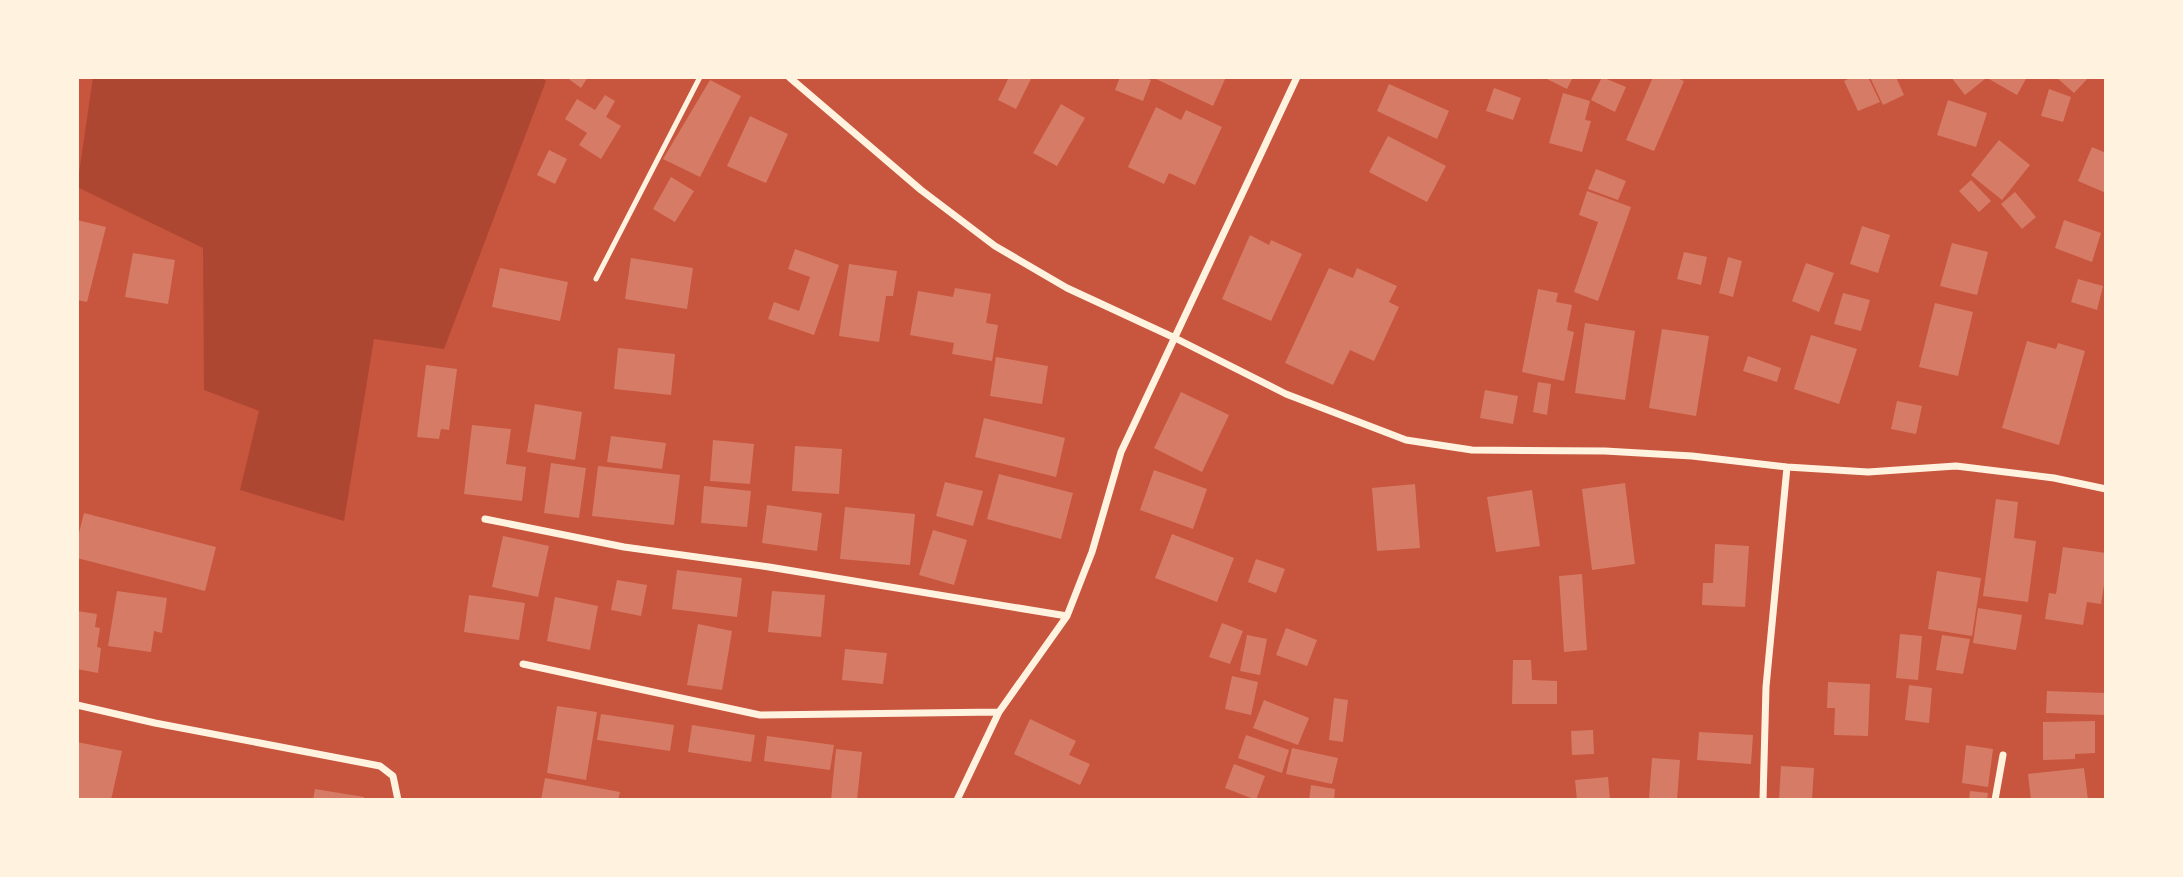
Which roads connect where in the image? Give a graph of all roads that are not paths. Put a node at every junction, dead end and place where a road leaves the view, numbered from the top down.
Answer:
1 (700, 77) edge
2 (789, 77) edge
3 (1297, 77) edge
4 (596, 279) dead end
5 (1175, 338) junction
6 (1787, 467) junction
7 (2106, 489) edge
8 (485, 519) dead end
9 (1067, 616) junction
10 (523, 664) dead end
11 (77, 705) edge
12 (999, 712) junction
13 (2003, 755) dead end
14 (398, 800) edge
15 (957, 800) edge
16 (1763, 800) edge
17 (1995, 800) edge

1 - 4 lane
2 - 5 street
3 - 5 street
5 - 6 street
5 - 9 street
6 - 7 street
6 - 16 street
8 - 9 street
9 - 12 street
10 - 12 street
11 - 14 street
12 - 15 street
13 - 17 street

